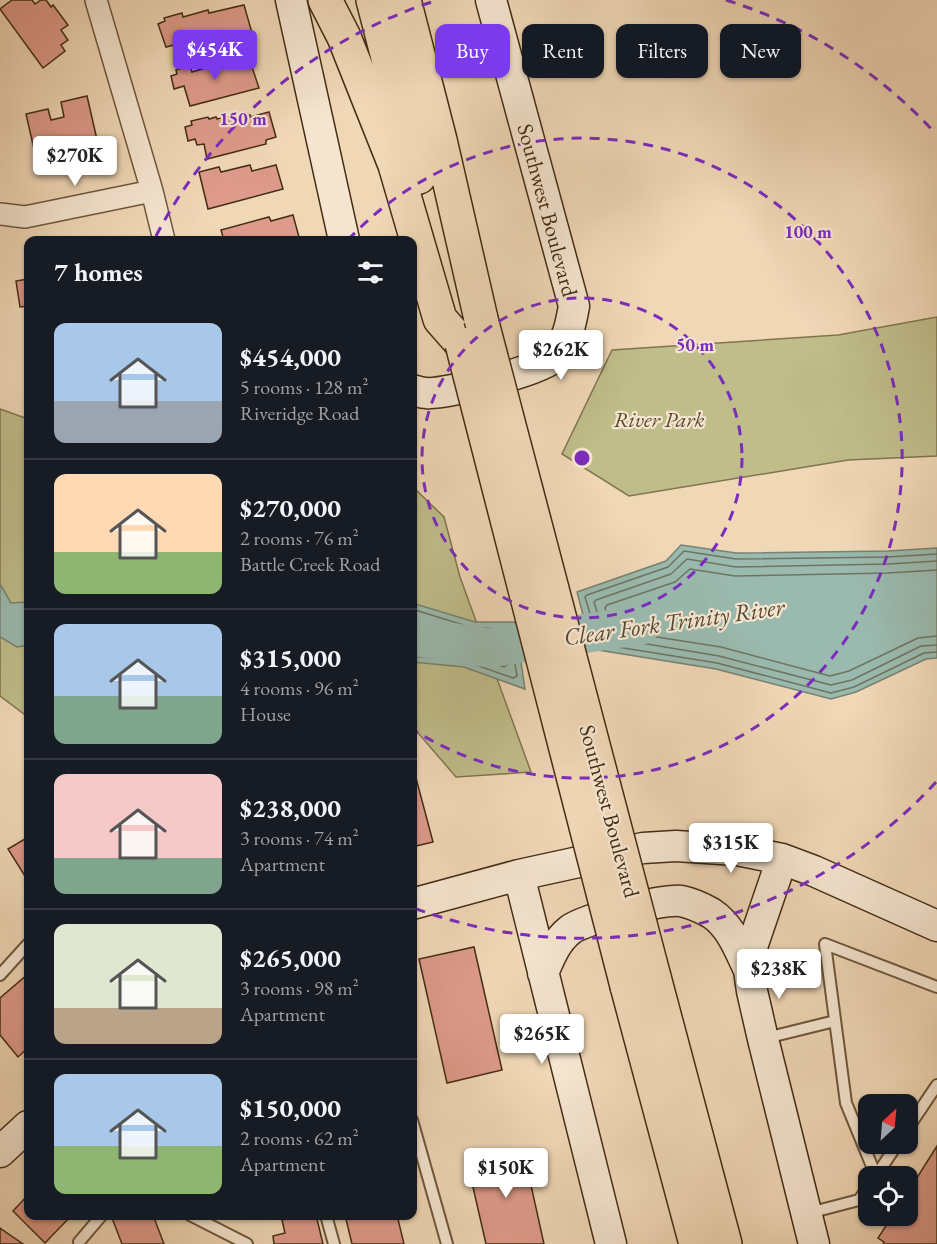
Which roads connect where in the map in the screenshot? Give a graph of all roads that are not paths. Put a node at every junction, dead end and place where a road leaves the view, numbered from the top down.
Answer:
1 (96, 0) edge
2 (291, 0) edge
3 (325, 0) edge
4 (373, 0) edge
5 (404, 0) edge
6 (427, 0) edge
7 (491, 0) edge
8 (440, 140) junction
9 (152, 191) junction
10 (0, 214) edge
11 (163, 236) edge
12 (343, 236) edge
13 (416, 236) edge
14 (417, 240) edge
15 (472, 332) junction
16 (417, 391) edge
17 (782, 860) junction
18 (519, 875) junction
19 (417, 903) edge
20 (937, 926) edge
21 (24, 948) edge
22 (749, 970) junction
23 (543, 973) junction
24 (0, 975) edge
25 (636, 985) junction
26 (937, 987) edge
27 (835, 1021) junction
28 (763, 1039) junction
29 (937, 1085) edge
30 (918, 1113) edge
31 (24, 1130) edge
32 (417, 1138) edge
33 (0, 1152) edge
34 (872, 1166) edge
35 (858, 1200) edge
36 (806, 1214) junction
37 (98, 1220) edge
38 (200, 1220) edge
39 (327, 1220) edge
40 (79, 1243) edge
41 (247, 1244) edge
42 (334, 1244) edge
43 (447, 1244) edge
44 (611, 1244) edge
45 (674, 1244) edge
46 (696, 1244) edge
47 (725, 1244) edge
48 (814, 1244) edge

1 - 9 street
2 - 12 street
3 - 13 highway
4 - 15 highway, Southwest Boulevard
5 - 8 highway, Southwest Boulevard
6 - 8 highway
7 - 16 street, Southwest Boulevard
8 - 15 highway, Southwest Boulevard
9 - 10 street
9 - 11 street
14 - 15 highway
15 - 25 highway, Southwest Boulevard, bridge
17 - 18 street
17 - 20 street
17 - 22 street
18 - 19 street
18 - 23 street
21 - 24 lane
22 - 23 street
22 - 28 street
23 - 44 street
25 - 45 highway
25 - 46 highway, Southwest Boulevard
25 - 47 highway, Southwest Boulevard
26 - 27 lane
27 - 28 lane
27 - 34 lane
28 - 36 street
29 - 30 lane
31 - 33 street
32 - 43 lane
35 - 36 lane
36 - 48 street
37 - 40 lane
38 - 41 lane
39 - 42 lane

